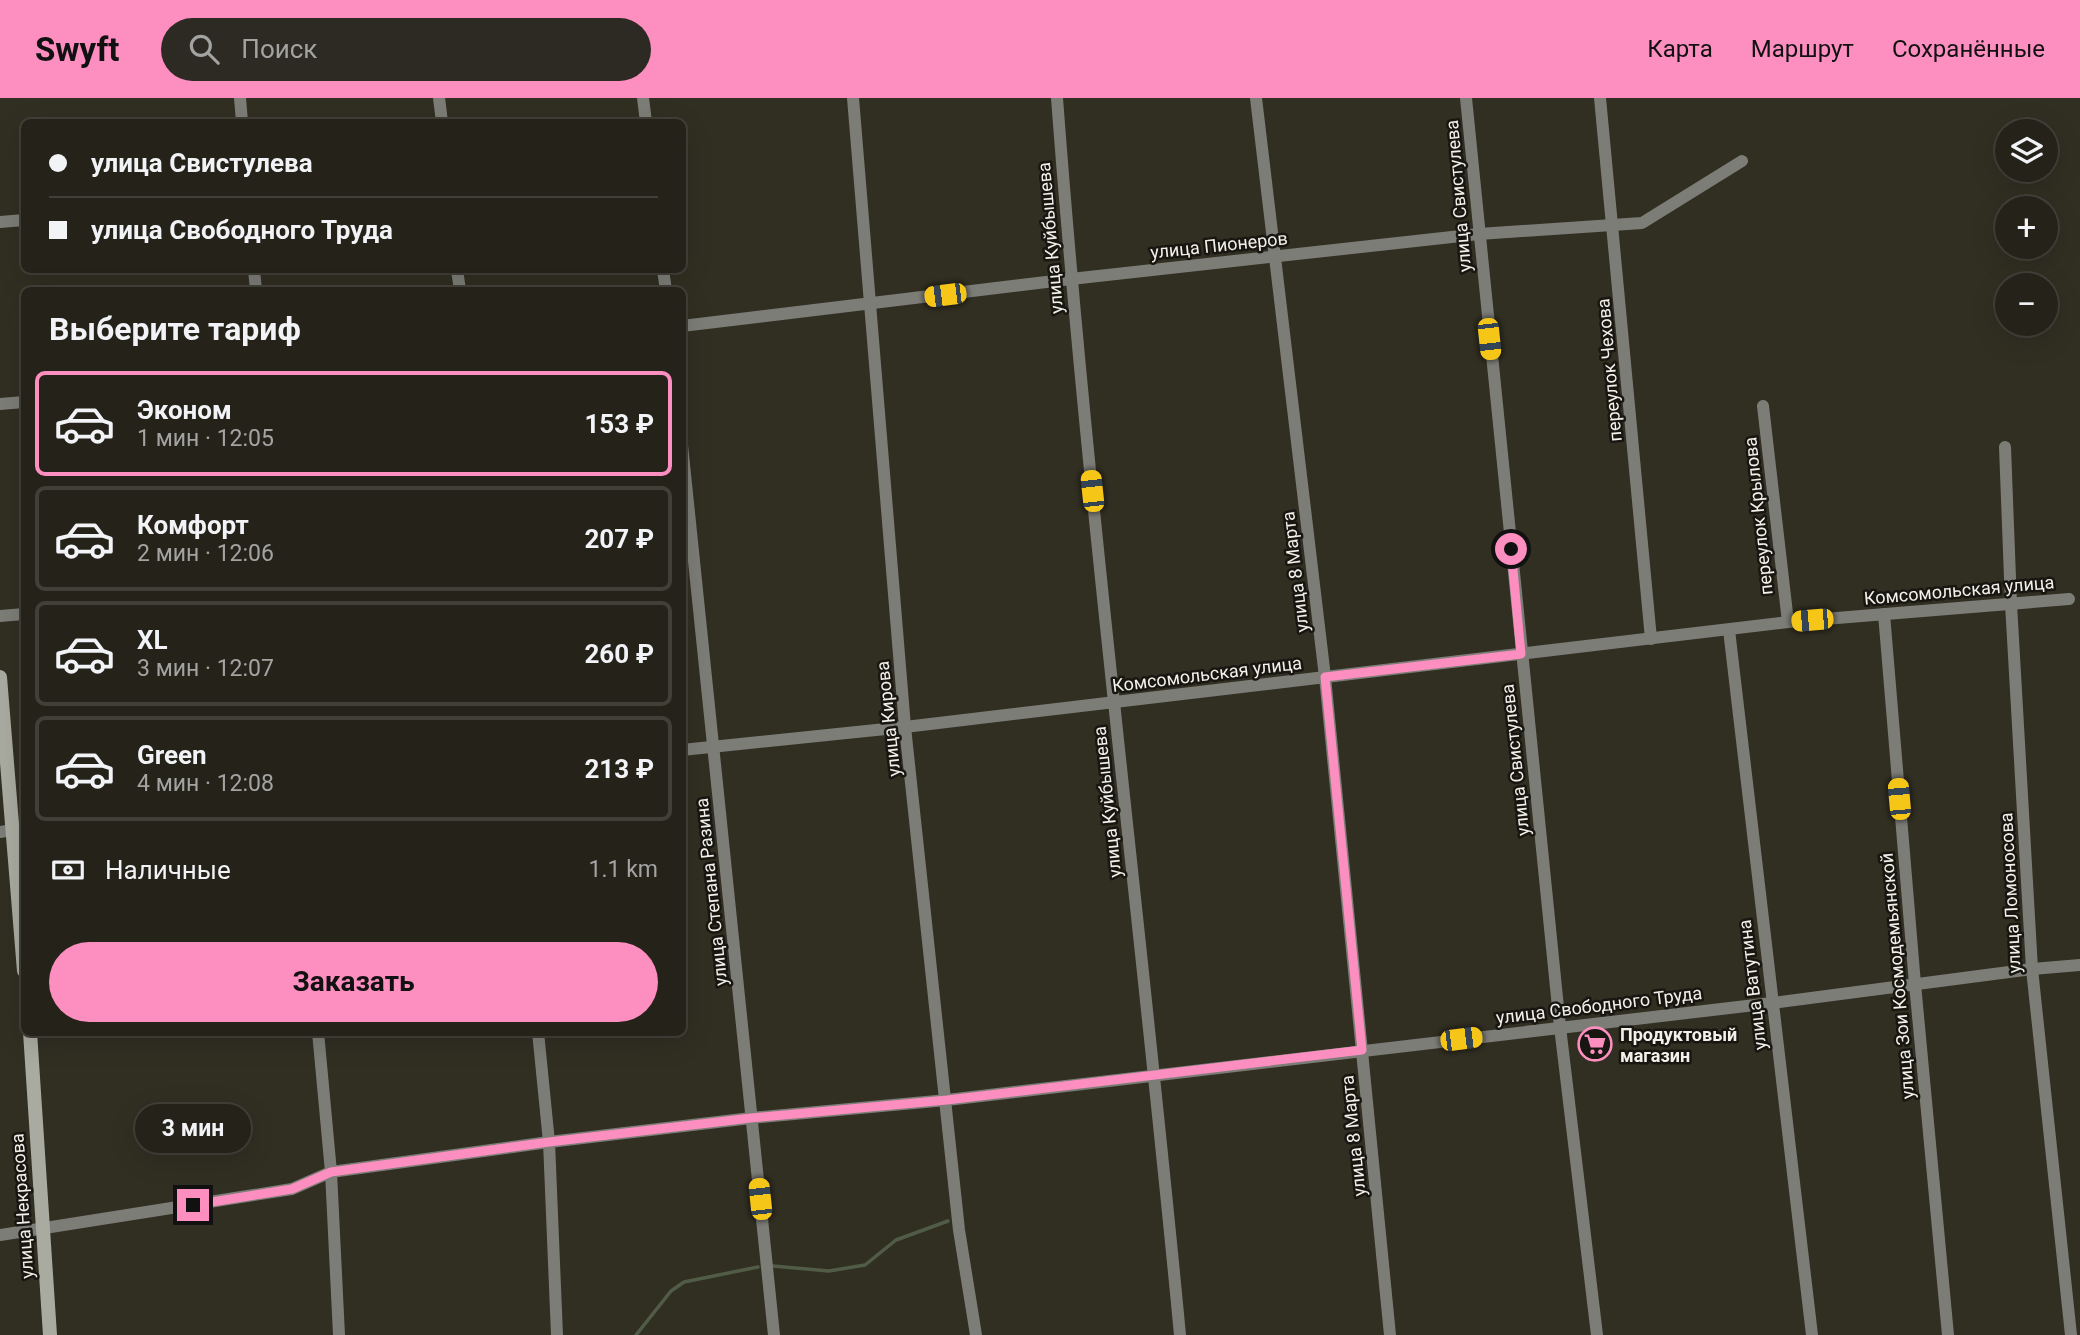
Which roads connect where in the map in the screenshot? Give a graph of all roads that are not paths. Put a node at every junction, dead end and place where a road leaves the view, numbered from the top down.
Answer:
1 (240, 98) edge
2 (439, 98) edge
3 (643, 98) edge
4 (853, 98) edge
5 (1057, 98) edge
6 (1256, 98) edge
7 (1466, 98) edge
8 (1600, 98) edge
9 (242, 119) edge
10 (442, 119) edge
11 (646, 119) edge
12 (1742, 161) dead end
13 (21, 220) edge
14 (0, 222) edge
15 (1613, 226) junction
16 (1479, 234) junction
17 (1274, 257) junction
18 (1070, 279) junction
19 (869, 304) junction
20 (686, 326) edge
21 (21, 402) edge
22 (0, 404) edge
23 (1763, 406) dead end
24 (2005, 447) dead end
25 (686, 483) edge
26 (2069, 598) dead end
27 (2011, 604) junction
28 (21, 614) edge
29 (1884, 614) junction
30 (0, 616) edge
31 (1788, 622) junction
32 (1729, 630) junction
33 (1651, 639) junction
34 (1521, 654) junction
35 (0, 677) edge
36 (1325, 677) junction
37 (1114, 702) junction
38 (905, 727) junction
39 (714, 746) junction
40 (686, 750) edge
41 (12, 830) edge
42 (21, 936) edge
43 (2080, 965) edge
44 (2032, 969) junction
45 (1915, 984) junction
46 (1772, 1003) junction
47 (1560, 1027) junction
48 (30, 1036) edge
49 (318, 1036) edge
50 (538, 1036) edge
51 (1362, 1050) junction
52 (1155, 1075) junction
53 (947, 1100) junction
54 (751, 1118) junction
55 (549, 1142) junction
56 (331, 1172) junction
57 (43, 1228) junction
58 (0, 1235) edge
59 (50, 1335) edge
60 (339, 1335) edge
61 (557, 1335) edge
62 (774, 1335) edge
63 (976, 1335) edge
64 (1180, 1335) edge
65 (1390, 1335) edge
66 (1597, 1335) edge
67 (1812, 1335) edge
68 (1948, 1335) edge
69 (2071, 1335) edge

1 - 9 street
2 - 10 street
3 - 11 street
4 - 19 street, улица Кирова
5 - 18 street, улица Куйбышева
6 - 17 street, улица 8 Марта
7 - 16 street, улица Свистулева
8 - 15 street, переулок Чехова
12 - 15 street, улица Пионеров
13 - 14 street
15 - 16 street, улица Пионеров
15 - 33 street, переулок Чехова
16 - 17 street, улица Пионеров
16 - 34 street, улица Свистулева
17 - 18 street, улица Пионеров
17 - 36 street, улица 8 Марта
18 - 19 street, улица Пионеров
18 - 37 street, улица Куйбышева
19 - 20 street, улица Пионеров
19 - 38 street, улица Кирова
21 - 22 street
23 - 31 street, переулок Крылова
24 - 27 street, улица Ломоносова
25 - 39 street, улица Степана Разина
26 - 27 street, Комсомольская улица
27 - 29 street, Комсомольская улица
27 - 44 street, улица Ломоносова
28 - 30 street
29 - 31 street, Комсомольская улица
29 - 45 street, улица Зои Космодемьянской
31 - 32 street, Комсомольская улица
32 - 33 street, Комсомольская улица
32 - 46 street, улица Ватутина
33 - 34 street, Комсомольская улица
34 - 36 street, Комсомольская улица
34 - 47 street, улица Свистулева
35 - 41 street
36 - 37 street, Комсомольская улица
36 - 51 street, улица 8 Марта
37 - 38 street, Комсомольская улица
37 - 52 street, улица Куйбышева
38 - 39 street, Комсомольская улица
38 - 53 street, улица Кирова
39 - 40 street, Комсомольская улица
39 - 54 street, улица Степана Разина
41 - 42 street
43 - 44 street, улица Свободного Труда
44 - 45 street, улица Свободного Труда
44 - 69 street, улица Ломоносова
45 - 46 street, улица Свободного Труда
45 - 68 street, улица Зои Космодемьянской
46 - 47 street, улица Свободного Труда
46 - 67 street, улица Ватутина
47 - 51 street, улица Свободного Труда
47 - 66 street, улица Свистулева
48 - 57 street, улица Некрасова
49 - 56 street
50 - 55 street
51 - 52 street, улица Свободного Труда
51 - 65 street, улица 8 Марта
52 - 53 street, улица Свободного Труда
52 - 64 street, улица Куйбышева
53 - 54 street, улица Свободного Труда
53 - 63 street, улица Кирова
54 - 55 street, улица Свободного Труда
54 - 62 street, улица Степана Разина
55 - 56 street, улица Свободного Труда
55 - 61 street
56 - 57 street, улица Свободного Труда
56 - 60 street
57 - 58 street, улица Свободного Труда
57 - 59 street, улица Некрасова

